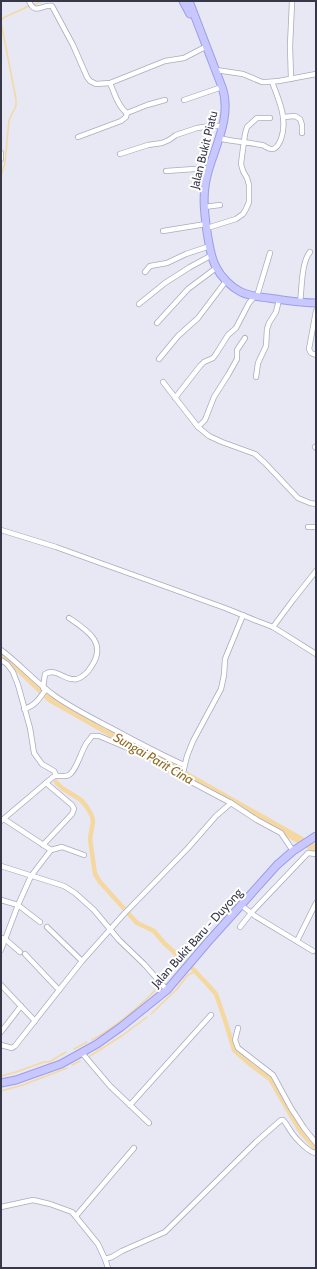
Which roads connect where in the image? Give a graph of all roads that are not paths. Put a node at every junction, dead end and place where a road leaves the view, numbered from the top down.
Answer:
1 (184, 1) edge
2 (292, 2) edge
3 (30, 4) edge
4 (207, 46) junction
5 (216, 70) junction
6 (316, 74) edge
7 (291, 79) junction
8 (272, 82) junction
9 (110, 83) junction
10 (222, 87) junction
11 (165, 100) dead end
12 (184, 100) dead end
13 (127, 113) junction
14 (283, 117) junction
15 (270, 118) dead end
16 (222, 126) junction
17 (302, 133) dead end
18 (78, 137) dead end
19 (219, 138) junction
20 (243, 143) junction
21 (1, 153) edge
22 (120, 154) dead end
23 (1, 159) edge
24 (209, 168) junction
25 (166, 171) dead end
26 (220, 205) dead end
27 (204, 207) junction
28 (207, 226) junction
29 (164, 231) dead end
30 (210, 246) junction
31 (310, 252) dead end
32 (270, 253) dead end
33 (212, 255) junction
34 (216, 268) junction
35 (145, 272) dead end
36 (226, 281) junction
37 (256, 296) junction
38 (279, 300) junction
39 (300, 303) junction
40 (316, 303) edge
41 (139, 304) dead end
42 (316, 311) edge
43 (157, 323) dead end
44 (245, 338) dead end
45 (316, 355) edge
46 (159, 359) dead end
47 (256, 377) dead end
48 (163, 382) dead end
49 (175, 398) junction
50 (198, 427) junction
51 (316, 504) edge
52 (308, 527) dead end
53 (316, 527) edge
54 (1, 530) edge
55 (315, 573) edge
56 (243, 615) junction
57 (69, 618) dead end
58 (273, 627) junction
59 (1, 650) edge
60 (316, 654) edge
61 (1, 660) edge
62 (44, 691) junction
63 (26, 708) junction
64 (184, 767) junction
65 (56, 775) junction
66 (183, 776) junction
67 (46, 783) junction
68 (231, 803) junction
69 (2, 820) edge
70 (313, 837) edge
71 (43, 845) junction
72 (295, 849) junction
73 (51, 850) junction
74 (316, 854) edge
75 (84, 855) dead end
76 (1, 866) edge
77 (31, 876) junction
78 (1, 900) edge
79 (316, 903) edge
80 (18, 905) junction
81 (241, 905) junction
82 (252, 913) junction
83 (40, 922) dead end
84 (46, 927) dead end
85 (240, 927) dead end
86 (111, 929) junction
87 (3, 939) edge
88 (297, 941) junction
89 (1, 950) edge
90 (314, 950) dead end
91 (20, 952) dead end
92 (25, 954) dead end
93 (82, 961) junction
94 (1, 985) edge
95 (59, 990) junction
96 (167, 990) junction
97 (21, 1006) junction
98 (211, 1016) dead end
99 (35, 1021) junction
100 (238, 1028) dead end
101 (1, 1032) edge
102 (1, 1045) edge
103 (82, 1053) junction
104 (1, 1083) edge
105 (130, 1105) junction
106 (149, 1123) dead end
107 (316, 1143) edge
108 (134, 1148) dead end
109 (316, 1153) edge
110 (1, 1207) edge
111 (76, 1216) junction
112 (105, 1259) junction
113 (108, 1268) edge

1 - 4 main road, Jalan Bukit Piatu
2 - 7 street
3 - 9 street
4 - 5 main road, Jalan Bukit Piatu
4 - 9 street
5 - 8 street
5 - 10 main road, Jalan Bukit Piatu
6 - 7 street
7 - 8 street
8 - 14 street
9 - 13 street
10 - 12 street
10 - 16 main road, Jalan Bukit Piatu
11 - 13 street
13 - 18 street
14 - 17 street
14 - 20 street
15 - 20 street
16 - 19 main road, Jalan Bukit Piatu
16 - 22 street
19 - 20 street
19 - 24 main road, Jalan Bukit Piatu
20 - 28 street
21 - 23 street
24 - 25 street
24 - 27 main road, Jalan Bukit Piatu
26 - 27 street
27 - 28 main road, Jalan Bukit Piatu
28 - 29 street
28 - 30 main road, Jalan Bukit Piatu
30 - 33 main road, Jalan Bukit Piatu
30 - 35 street
31 - 39 street
32 - 37 street
33 - 34 main road, Jalan Bukit Piatu
33 - 41 street
34 - 36 main road, Jalan Bukit Piatu
34 - 43 street
36 - 37 main road, Jalan Bukit Piatu
36 - 46 street
37 - 38 main road, Jalan Bukit Piatu
37 - 49 street
38 - 39 main road, Jalan Bukit Piatu
38 - 47 street
39 - 40 main road, Jalan Bukit Piatu
42 - 45 street
44 - 50 street
48 - 49 street
49 - 50 street
50 - 51 street
52 - 53 street
54 - 56 street
55 - 58 street
56 - 58 street
56 - 64 street
57 - 62 street
58 - 60 street
59 - 62 street
61 - 63 street
62 - 63 street
62 - 64 street
63 - 65 street
64 - 66 street
65 - 66 street
65 - 67 street
66 - 68 street
67 - 69 street
67 - 71 street
68 - 72 street
68 - 86 street
69 - 71 street
70 - 72 main road, Jalan Bukit Baru - Duyong
71 - 73 street
72 - 81 main road, Jalan Bukit Baru - Duyong
73 - 75 street
73 - 77 street
74 - 82 street
76 - 77 street
77 - 80 street
77 - 86 street
78 - 80 street
79 - 88 street
80 - 83 street
80 - 87 street
81 - 82 street
81 - 96 main road, Jalan Bukit Baru - Duyong
82 - 85 street
82 - 88 street
84 - 93 street
86 - 93 street
86 - 96 street
87 - 89 street
87 - 91 street
88 - 90 street
92 - 95 street
93 - 95 street
94 - 97 street
95 - 99 street
96 - 103 main road, Jalan Bukit Baru - Duyong
97 - 99 street
97 - 101 street
98 - 105 street
99 - 102 street
100 - 107 street
103 - 104 main road, Jalan Bukit Baru - Duyong
103 - 105 street
105 - 106 street
108 - 111 street
109 - 112 street
110 - 111 street
111 - 112 street
112 - 113 street

